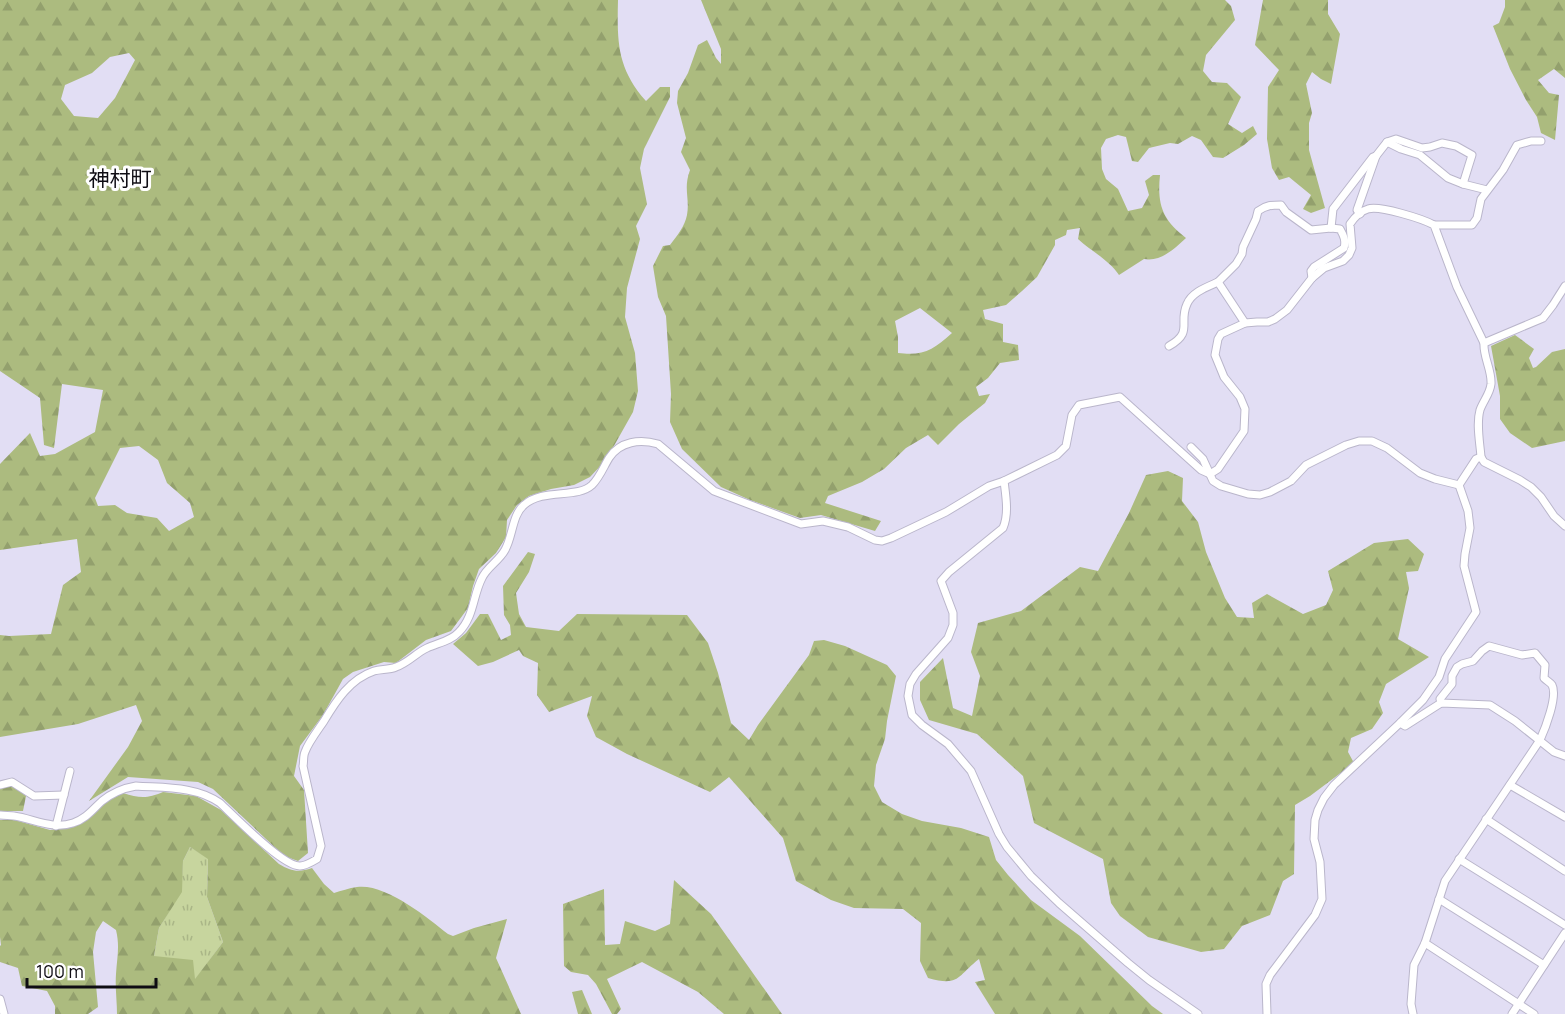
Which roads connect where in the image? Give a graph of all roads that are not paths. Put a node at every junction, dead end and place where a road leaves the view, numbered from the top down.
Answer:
1 (1541, 141) dead end
2 (1387, 142) junction
3 (1376, 156) junction
4 (1463, 184) junction
5 (1487, 190) junction
6 (1360, 214) junction
7 (1434, 225) junction
8 (1331, 228) junction
9 (1312, 278) junction
10 (1218, 282) junction
11 (1565, 286) edge
12 (1245, 323) junction
13 (1484, 343) junction
14 (1169, 346) dead end
15 (1191, 447) dead end
16 (1481, 457) junction
17 (1210, 474) junction
18 (1004, 481) junction
19 (1459, 484) junction
20 (1565, 526) edge
21 (1441, 703) junction
22 (1400, 723) junction
23 (1540, 740) junction
24 (1565, 756) edge
25 (70, 771) dead end
26 (0, 785) edge
27 (1510, 785) junction
28 (64, 795) junction
29 (0, 815) edge
30 (1565, 817) edge
31 (1486, 819) junction
32 (56, 826) junction
33 (1460, 859) junction
34 (1565, 871) edge
35 (1439, 899) junction
36 (1565, 925) edge
37 (1565, 933) edge
38 (1425, 943) junction
39 (1544, 965) junction
40 (0, 999) edge
41 (1519, 1004) junction
42 (4, 1014) edge
43 (1198, 1014) edge
44 (1268, 1014) edge
45 (1413, 1014) edge
46 (1512, 1014) edge
47 (1534, 1014) edge

1 - 5 street
2 - 3 street
2 - 4 street
2 - 4 street
3 - 6 street
3 - 8 street
4 - 5 street
5 - 7 street
6 - 7 street
6 - 9 street
7 - 13 street
8 - 9 street
8 - 10 street
9 - 12 street
10 - 12 street
10 - 14 street
11 - 13 street
12 - 17 street
13 - 16 street
15 - 17 street
16 - 19 street
16 - 20 street
17 - 18 street
17 - 19 street
18 - 32 street
18 - 43 street
19 - 22 street
21 - 22 street
21 - 23 street
21 - 23 street
22 - 44 street
23 - 24 street
23 - 27 street
25 - 28 street
26 - 28 street
27 - 30 street
27 - 31 street
28 - 32 street
29 - 32 street
31 - 33 street
31 - 34 street
33 - 35 street
33 - 36 street
35 - 38 street
35 - 39 street
37 - 39 street
38 - 41 street
38 - 45 street
39 - 41 street
40 - 42 street
41 - 46 street
41 - 47 street

